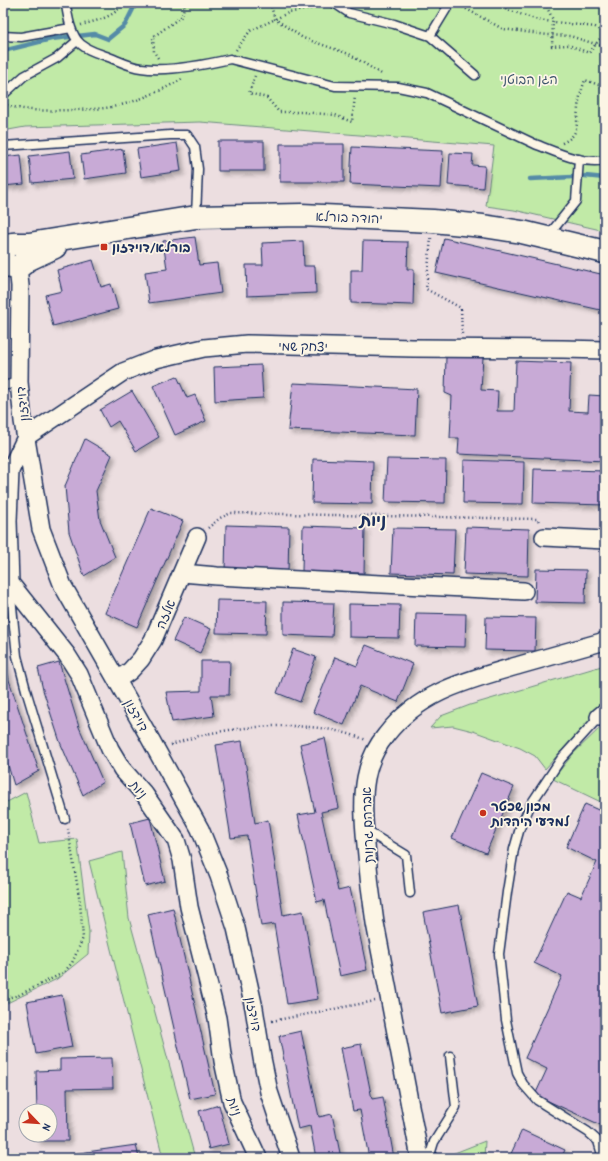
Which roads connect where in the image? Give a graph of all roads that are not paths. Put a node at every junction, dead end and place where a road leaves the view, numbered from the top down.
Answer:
1 (63, 3) edge
2 (334, 3) edge
3 (450, 3) edge
4 (71, 28) junction
5 (3, 36) edge
6 (430, 36) junction
7 (78, 42) junction
8 (475, 75) dead end
9 (3, 95) edge
10 (3, 146) edge
11 (579, 159) junction
12 (605, 160) edge
13 (196, 217) junction
14 (547, 237) junction
15 (605, 252) edge
16 (9, 256) edge
17 (605, 350) edge
18 (11, 384) edge
19 (26, 437) junction
20 (197, 537) road end
21 (544, 537) road end
22 (605, 540) edge
23 (182, 573) junction
24 (10, 583) junction
25 (524, 591) dead end
26 (605, 641) edge
27 (117, 680) junction
28 (602, 715) edge
29 (66, 819) road end
30 (365, 830) junction
31 (410, 893) dead end
32 (450, 1056) dead end
33 (258, 1158) edge
34 (291, 1158) edge
35 (420, 1158) edge
36 (429, 1158) edge
37 (603, 1158) edge

1 - 4 lane
2 - 6 lane
3 - 6 lane
4 - 5 lane
4 - 7 lane
6 - 8 lane
7 - 9 lane
7 - 11 lane
10 - 13 lane
11 - 12 lane
11 - 14 lane
13 - 14 street, יהודה בורלא
13 - 16 street, יהודה בורלא
14 - 15 street, יהודה בורלא
16 - 18 street, דוידזון
17 - 19 street, יצחק שמי
18 - 19 street, דוידזון
19 - 24 street
19 - 27 street, דוידזון
20 - 23 street, אלזה
21 - 22 street
23 - 25 street
23 - 27 street, אלזה
24 - 29 lane
24 - 33 street, ניות
26 - 30 street, אברהם גרנות
27 - 34 street, דוידזון
28 - 37 lane
30 - 31 lane
30 - 35 street, אברהם גרנות
32 - 36 lane

